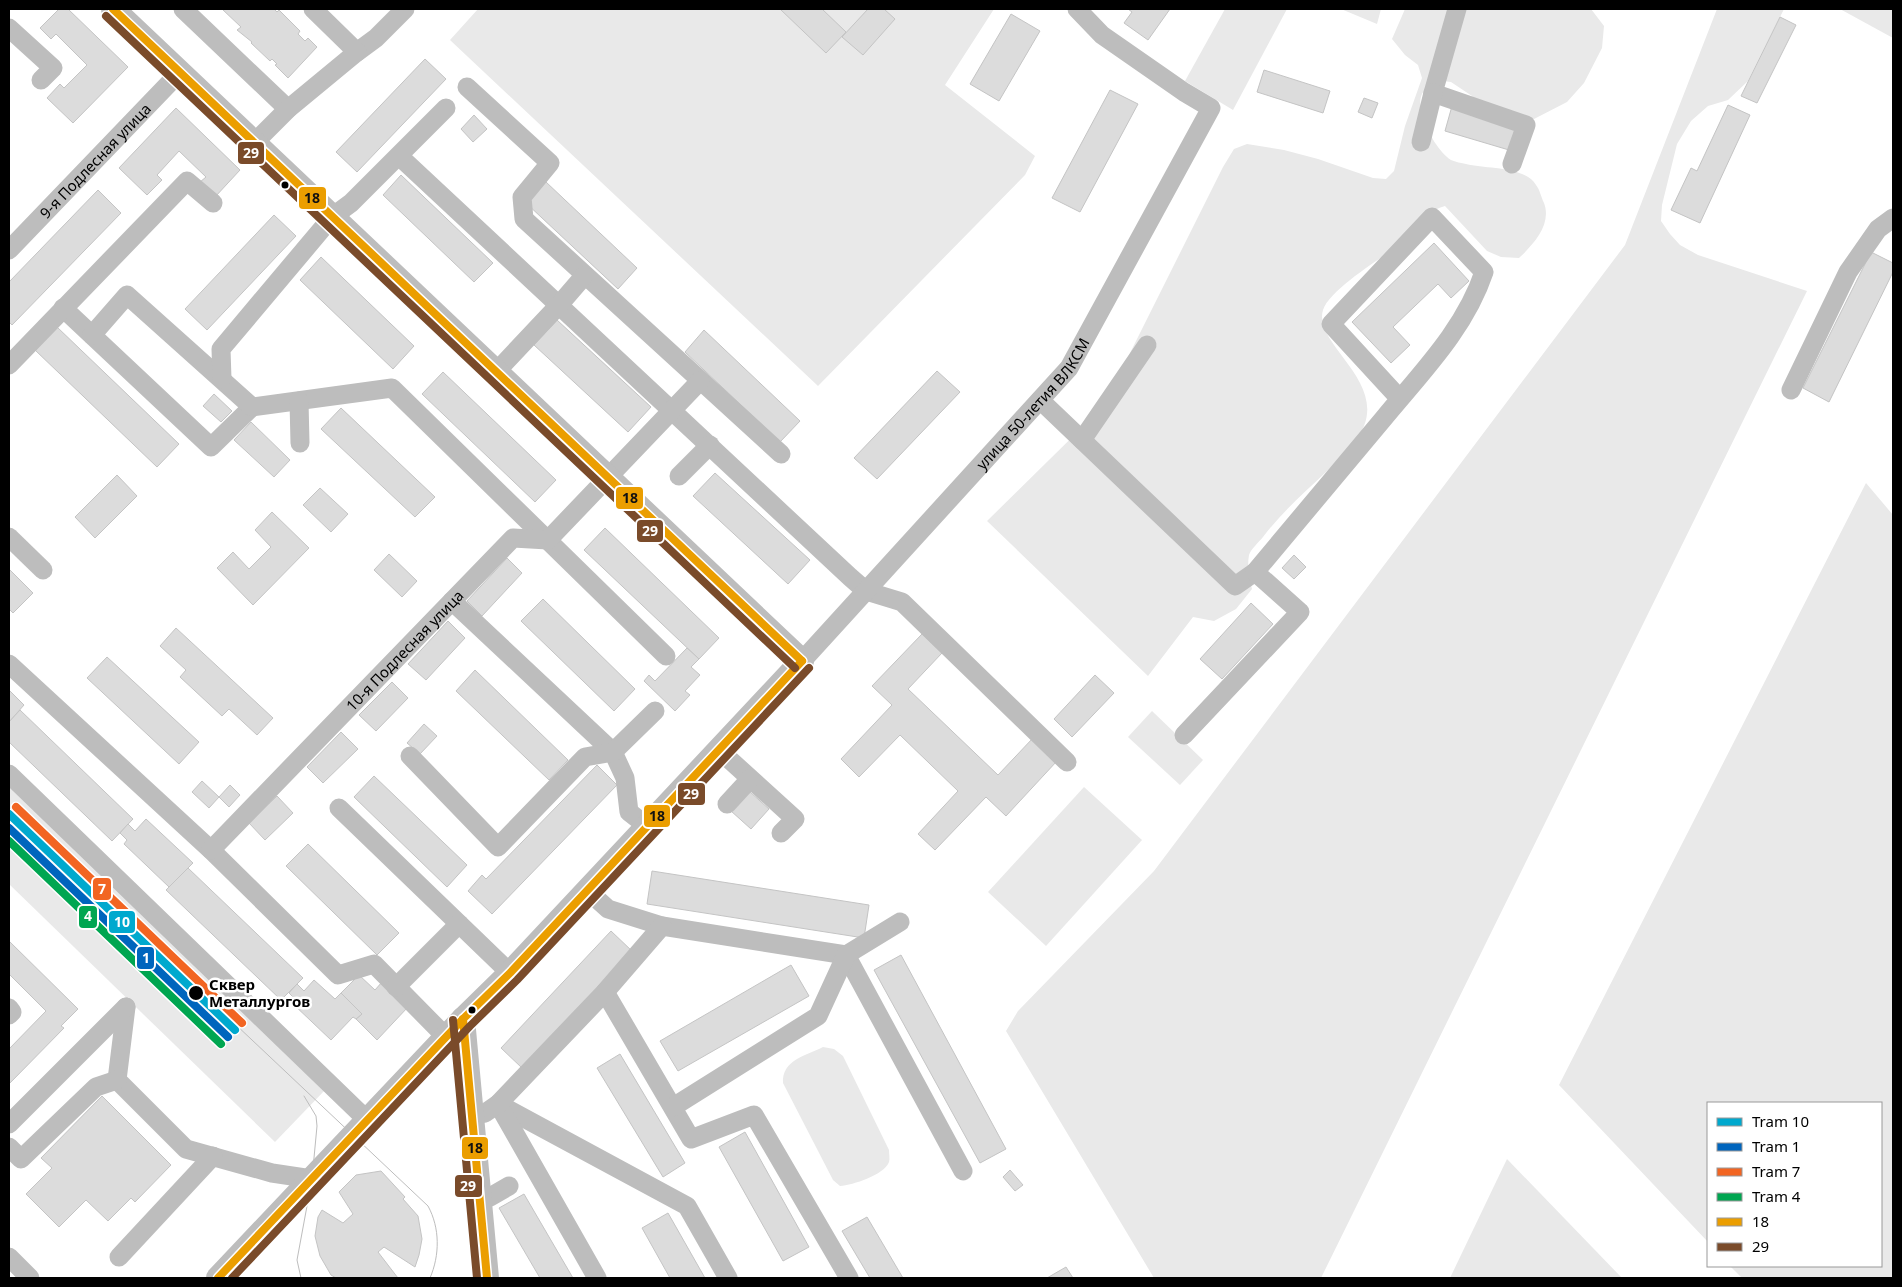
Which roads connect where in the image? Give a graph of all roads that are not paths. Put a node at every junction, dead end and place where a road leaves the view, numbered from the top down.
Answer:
1 (113, 9) edge
2 (183, 9) edge
3 (313, 9) edge
4 (405, 9) edge
5 (1077, 9) edge
6 (1457, 9) edge
7 (9, 28) edge
8 (357, 52) junction
9 (180, 72) junction
10 (41, 80) dead end
11 (467, 87) dead end
12 (1433, 93) junction
13 (288, 108) junction
14 (446, 108) dead end
15 (1421, 142) dead end
16 (254, 143) junction
17 (399, 156) junction
18 (1512, 164) dead end
19 (213, 203) dead end
20 (332, 217) junction
21 (1893, 218) edge
22 (9, 250) edge
23 (584, 276) junction
24 (559, 305) junction
25 (63, 308) junction
26 (92, 335) junction
27 (1147, 345) dead end
28 (13, 353) edge
29 (496, 372) junction
30 (222, 379) junction
31 (700, 381) junction
32 (1791, 390) dead end
33 (1400, 399) junction
34 (1040, 400) junction
35 (299, 401) junction
36 (252, 407) junction
37 (672, 410) junction
38 (1082, 440) junction
39 (300, 443) dead end
40 (710, 445) junction
41 (781, 454) dead end
42 (679, 476) dead end
43 (607, 477) junction
44 (9, 537) edge
45 (548, 540) junction
46 (43, 570) dead end
47 (1255, 572) junction
48 (866, 591) junction
49 (452, 601) junction
50 (666, 656) dead end
51 (802, 661) junction
52 (9, 664) edge
53 (654, 711) dead end
54 (1184, 735) dead end
55 (719, 750) junction
56 (613, 752) junction
57 (410, 756) dead end
58 (1067, 762) dead end
59 (9, 774) edge
60 (750, 779) junction
61 (727, 804) dead end
62 (339, 808) dead end
63 (647, 826) junction
64 (781, 833) dead end
65 (211, 850) junction
66 (587, 890) junction
67 (900, 922) dead end
68 (459, 924) junction
69 (662, 926) junction
70 (846, 955) junction
71 (510, 973) junction
72 (396, 987) junction
73 (605, 992) junction
74 (9, 1008) edge
75 (9, 1015) edge
76 (463, 1019) junction
77 (446, 1037) junction
78 (117, 1080) junction
79 (498, 1104) junction
80 (673, 1108) junction
81 (472, 1115) junction
82 (367, 1120) junction
83 (9, 1124) edge
84 (9, 1147) edge
85 (213, 1156) junction
86 (962, 1171) dead end
87 (312, 1179) junction
88 (509, 1186) dead end
89 (480, 1196) junction
90 (9, 1257) edge
91 (119, 1257) dead end
92 (30, 1278) edge
93 (218, 1278) edge
94 (488, 1278) edge
95 (597, 1278) edge
96 (728, 1278) edge
97 (849, 1278) edge

1 - 9 main road
2 - 13 street
3 - 8 street
4 - 8 street
5 - 34 street, улица 50-летия ВЛКСМ
6 - 12 street
7 - 10 street
8 - 13 street
9 - 16 main road
9 - 22 street, 9-я Подлесная улица
11 - 23 street
12 - 15 street
12 - 18 street
13 - 16 street
14 - 17 street
16 - 20 main road
17 - 20 street
17 - 24 street
19 - 25 street
20 - 29 main road
20 - 30 street
21 - 32 street
23 - 24 street
23 - 31 street
24 - 29 street
24 - 37 street
25 - 26 street
25 - 28 street
26 - 30 street
26 - 36 street
27 - 38 street
29 - 43 main road
30 - 36 street
31 - 37 street
31 - 41 street
33 - 33 street
33 - 47 street
34 - 38 street
34 - 48 street, улица 50-летия ВЛКСМ
35 - 36 street
35 - 39 street
35 - 45 street
37 - 40 street
37 - 43 street
38 - 47 street
40 - 42 street
40 - 48 street
43 - 45 street
43 - 51 main road
44 - 46 street
45 - 49 street, 10-я Подлесная улица
45 - 50 street
47 - 54 street
48 - 51 street, улица 50-летия ВЛКСМ
48 - 58 street
49 - 56 street
49 - 65 street, 10-я Подлесная улица
51 - 55 main road
52 - 65 street
53 - 56 street
55 - 60 street
55 - 63 main road
56 - 57 street
56 - 63 street
59 - 82 street
60 - 61 street
60 - 64 street
62 - 68 street
63 - 66 main road
65 - 72 street
66 - 69 street
66 - 71 main road
67 - 70 street
68 - 71 street
68 - 72 street
69 - 70 street
69 - 73 street
70 - 80 street
70 - 86 street
71 - 76 main road
72 - 77 street
73 - 79 street
73 - 80 street
74 - 75 street
76 - 77 main road
76 - 81 main road
77 - 82 main road
78 - 83 street
78 - 84 street
78 - 85 street
79 - 81 street
79 - 95 street
79 - 96 street
80 - 97 street
81 - 89 main road
82 - 87 main road
85 - 87 street
85 - 91 street
87 - 93 main road
88 - 89 street
89 - 94 main road
90 - 92 street

